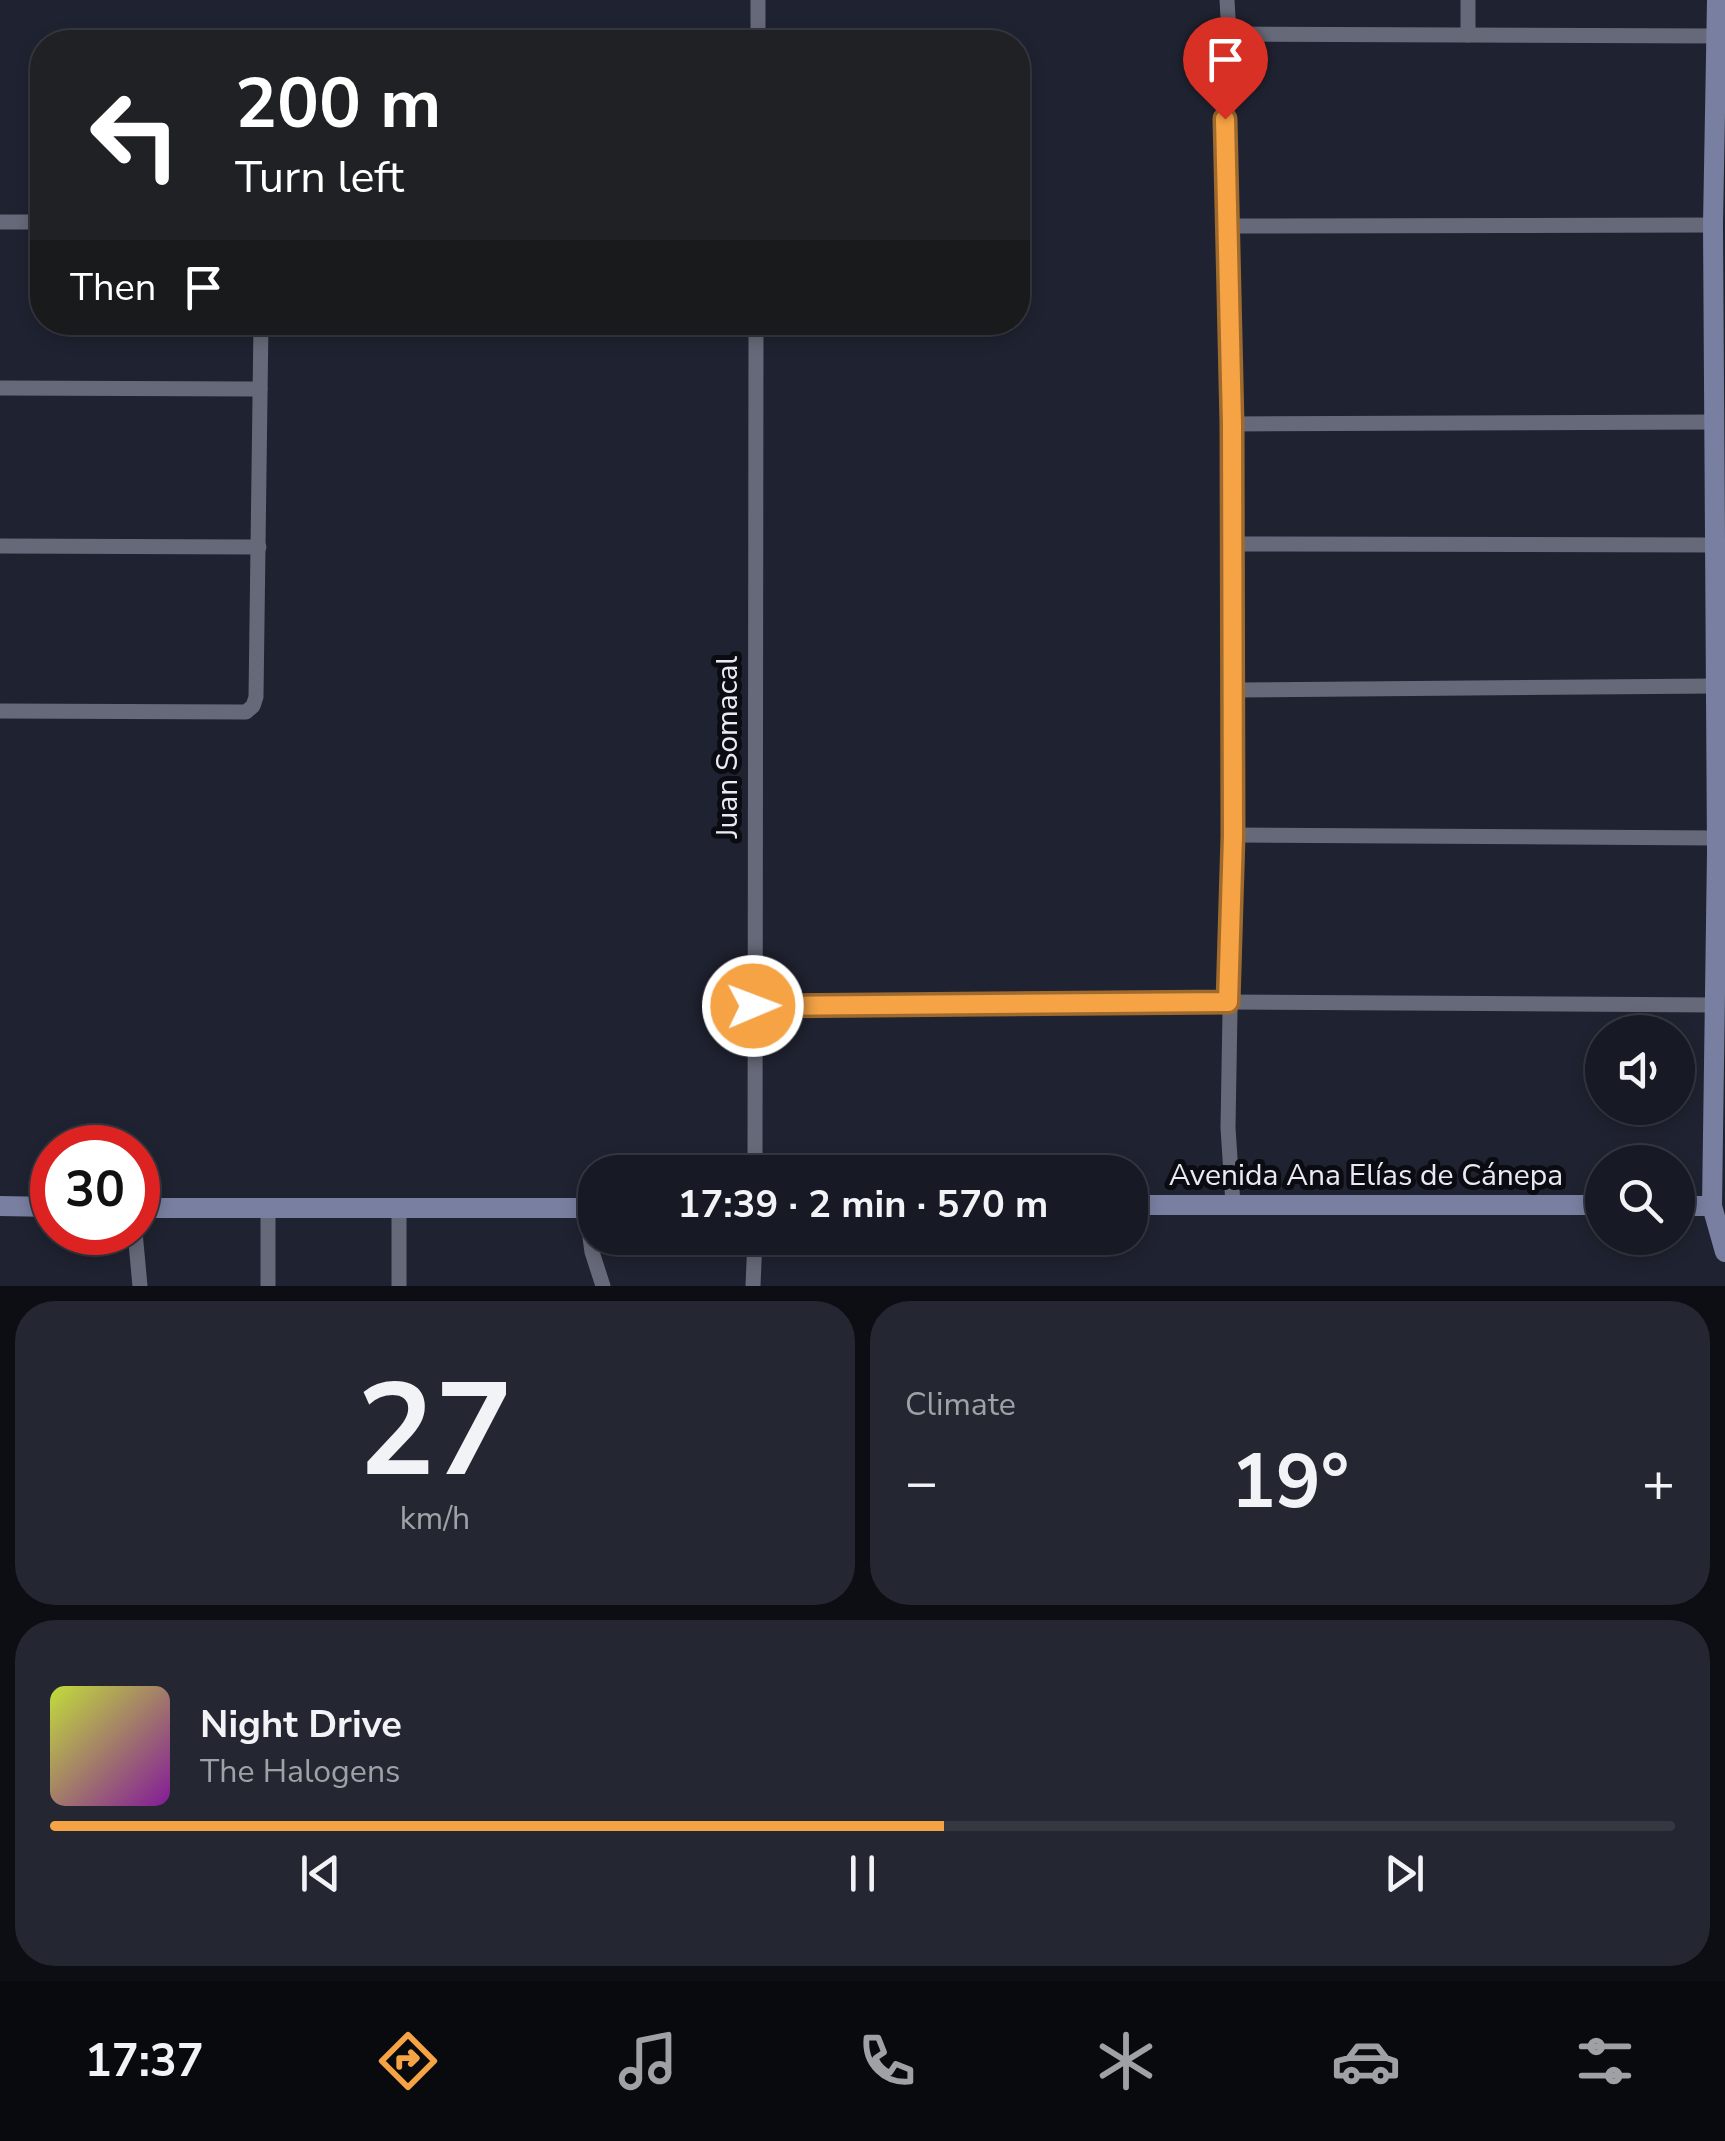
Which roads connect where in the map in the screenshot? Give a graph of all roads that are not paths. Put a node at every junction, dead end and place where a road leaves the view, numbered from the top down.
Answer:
1 (758, 0) edge
2 (1227, 0) edge
3 (1468, 0) edge
4 (1717, 0) edge
5 (758, 30) edge
6 (1229, 34) junction
7 (1468, 35) junction
8 (1717, 36) junction
9 (0, 222) edge
10 (30, 222) edge
11 (1713, 225) junction
12 (1228, 226) junction
13 (261, 335) edge
14 (756, 335) edge
15 (0, 388) edge
16 (260, 389) junction
17 (1715, 422) junction
18 (1232, 424) junction
19 (1233, 544) junction
20 (1715, 545) junction
21 (0, 546) edge
22 (258, 547) junction
23 (1716, 686) junction
24 (1233, 690) junction
25 (0, 710) edge
26 (1233, 836) junction
27 (1719, 847) edge
28 (1228, 1002) junction
29 (753, 1006) junction
30 (1716, 1006) junction
31 (755, 1155) edge
32 (1233, 1204) junction
33 (1148, 1205) edge
34 (0, 1206) edge
35 (1585, 1206) edge
36 (1695, 1206) edge
37 (1712, 1206) junction
38 (30, 1207) edge
39 (160, 1208) edge
40 (399, 1208) junction
41 (578, 1208) edge
42 (268, 1209) junction
43 (1725, 1252) edge
44 (138, 1255) edge
45 (593, 1255) edge
46 (754, 1255) edge
47 (140, 1286) edge
48 (268, 1286) edge
49 (399, 1286) edge
50 (603, 1286) edge
51 (754, 1286) edge

1 - 5 street
2 - 6 street
3 - 7 street
4 - 8 main road
6 - 7 street
6 - 12 street
7 - 8 street
8 - 11 main road
9 - 10 street
11 - 12 street
11 - 17 main road
12 - 18 street
13 - 16 street
14 - 29 street, Juan Somacal
15 - 16 street
16 - 22 street
17 - 18 street
17 - 20 main road
18 - 19 street
19 - 20 street
19 - 24 street
20 - 23 main road
21 - 22 street
22 - 25 street
23 - 24 street
23 - 27 main road
24 - 26 street
26 - 27 street
26 - 28 street
27 - 30 main road
28 - 29 street
28 - 30 street
28 - 32 street
29 - 31 street, Juan Somacal
30 - 37 main road
32 - 33 main road, Avenida Ana Elías de Cánepa
32 - 35 main road, Avenida Ana Elías de Cánepa
34 - 38 main road
36 - 37 main road
37 - 43 main road
39 - 42 main road
40 - 41 main road
40 - 42 main road
40 - 49 street
42 - 48 street
44 - 47 street
45 - 50 street
46 - 51 street

